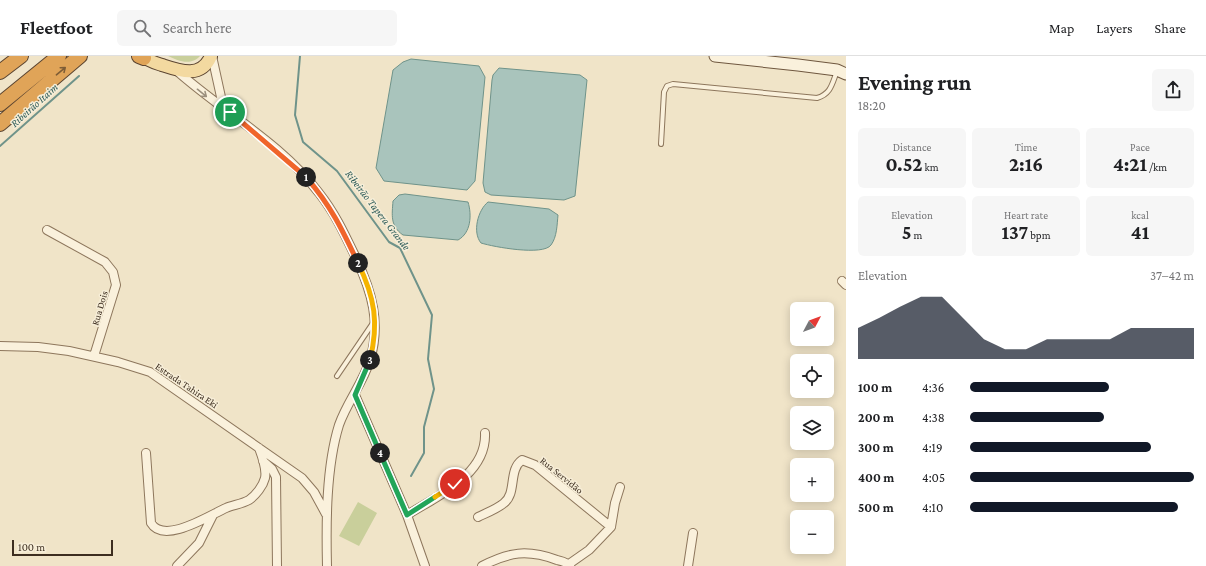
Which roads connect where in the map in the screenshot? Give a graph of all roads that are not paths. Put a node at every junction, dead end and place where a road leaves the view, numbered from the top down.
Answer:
1 (21, 56) edge
2 (43, 56) edge
3 (59, 56) edge
4 (80, 56) edge
5 (212, 56) edge
6 (715, 56) edge
7 (142, 57) edge
8 (738, 58) edge
9 (177, 71) junction
10 (0, 72) edge
11 (841, 72) edge
12 (0, 92) edge
13 (0, 104) edge
14 (230, 112) junction
15 (0, 124) edge
16 (661, 144) dead end
17 (47, 230) dead end
18 (376, 320) junction
19 (0, 346) edge
20 (94, 356) junction
21 (337, 376) dead end
22 (355, 395) junction
23 (485, 433) dead end
24 (259, 448) junction
25 (146, 453) dead end
26 (263, 461) junction
27 (620, 487) dead end
28 (326, 514) junction
29 (407, 515) junction
30 (213, 516) junction
31 (478, 517) dead end
32 (611, 527) junction
33 (693, 533) dead end
34 (570, 565) edge
35 (177, 566) edge
36 (277, 566) edge
37 (327, 566) edge
38 (425, 566) edge
39 (482, 566) edge
40 (688, 566) edge

1 - 10 highway
2 - 12 highway
3 - 13 highway
15 -> 4 highway
5 - 9 main road
5 - 14 street
6 - 8 street
7 - 9 main road
8 - 11 street
9 -> 14 street
11 - 16 lane
14 - 18 street
17 - 20 street, Rua Dois
18 - 21 lane
18 - 22 street
19 - 20 street, Estrada Tahira Eki
20 - 24 street, Estrada Tahira Eki
22 - 28 street
22 - 29 street
23 - 29 street
24 - 26 street
24 - 28 street, Estrada Tahira Eki
25 - 30 street
26 - 30 street
26 - 36 street
27 - 32 street
28 - 37 street
29 - 38 street
30 - 35 street
31 - 32 street, Rua Servidão
32 - 34 street
33 - 40 street
34 - 39 street

